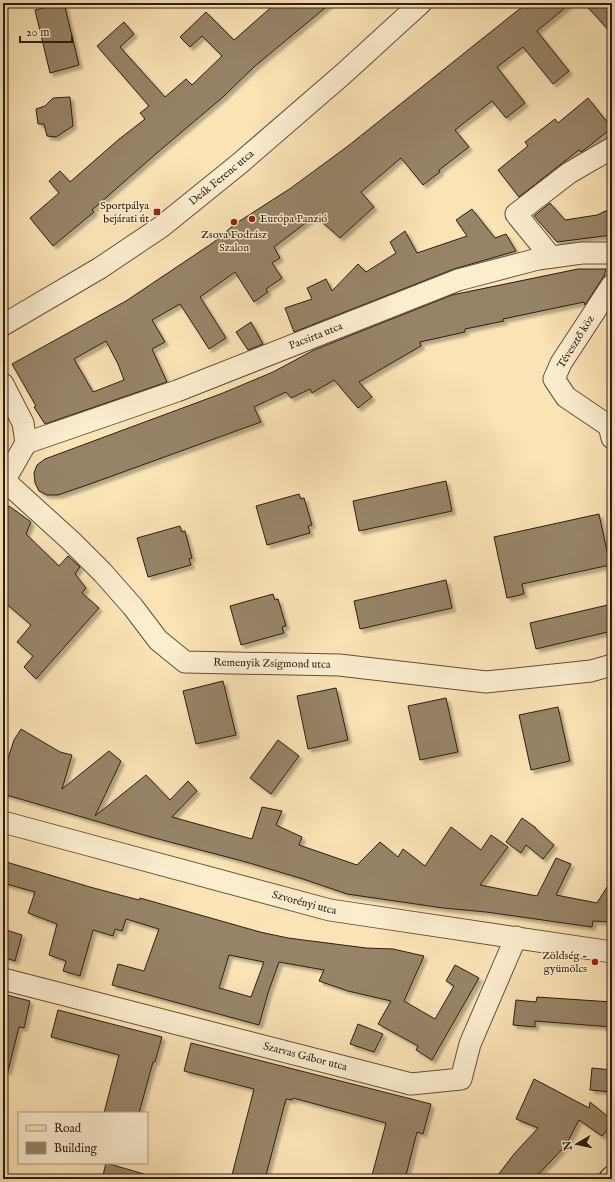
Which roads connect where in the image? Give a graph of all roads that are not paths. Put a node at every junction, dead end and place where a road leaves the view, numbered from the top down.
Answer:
1 (421, 3) edge
2 (612, 148) edge
3 (612, 253) edge
4 (551, 257) junction
5 (612, 285) edge
6 (3, 325) edge
7 (3, 384) edge
8 (612, 438) edge
9 (26, 443) junction
10 (4, 482) edge
11 (612, 665) edge
12 (3, 822) edge
13 (516, 937) junction
14 (612, 952) edge
15 (3, 979) edge

1 - 6 street, Deák Ferenc utca
2 - 4 street
3 - 4 street, Pacsirta utca
4 - 9 street, Pacsirta utca
5 - 8 street, Tévesztő köz
7 - 9 street
9 - 10 street
10 - 11 street, Remenyik Zsigmond utca
12 - 13 street, Szvorényi utca
13 - 14 street, Szvorényi utca
13 - 15 street, Szarvas Gábor utca

